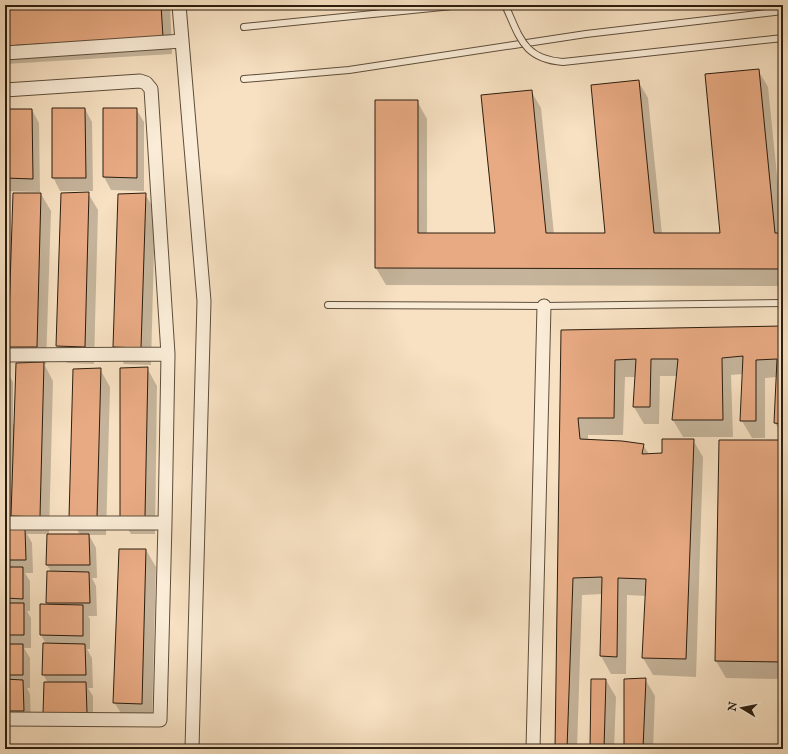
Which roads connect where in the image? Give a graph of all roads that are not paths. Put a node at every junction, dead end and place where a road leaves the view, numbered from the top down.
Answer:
1 (179, 5) edge
2 (462, 5) edge
3 (505, 5) edge
4 (783, 11) edge
5 (244, 27) dead end
6 (783, 38) edge
7 (182, 41) junction
8 (5, 53) edge
9 (244, 79) dead end
10 (5, 90) edge
11 (783, 303) edge
12 (328, 304) dead end
13 (544, 306) junction
14 (168, 354) junction
15 (5, 355) edge
16 (5, 523) edge
17 (165, 523) junction
18 (5, 718) edge
19 (192, 749) edge
20 (533, 749) edge

1 - 7 street
2 - 5 lane
3 - 6 lane, bridge
4 - 9 lane
7 - 8 street
7 - 19 street
10 - 14 street
11 - 13 lane
12 - 13 lane
13 - 20 street
14 - 15 street
14 - 17 street
16 - 17 street
17 - 18 street

